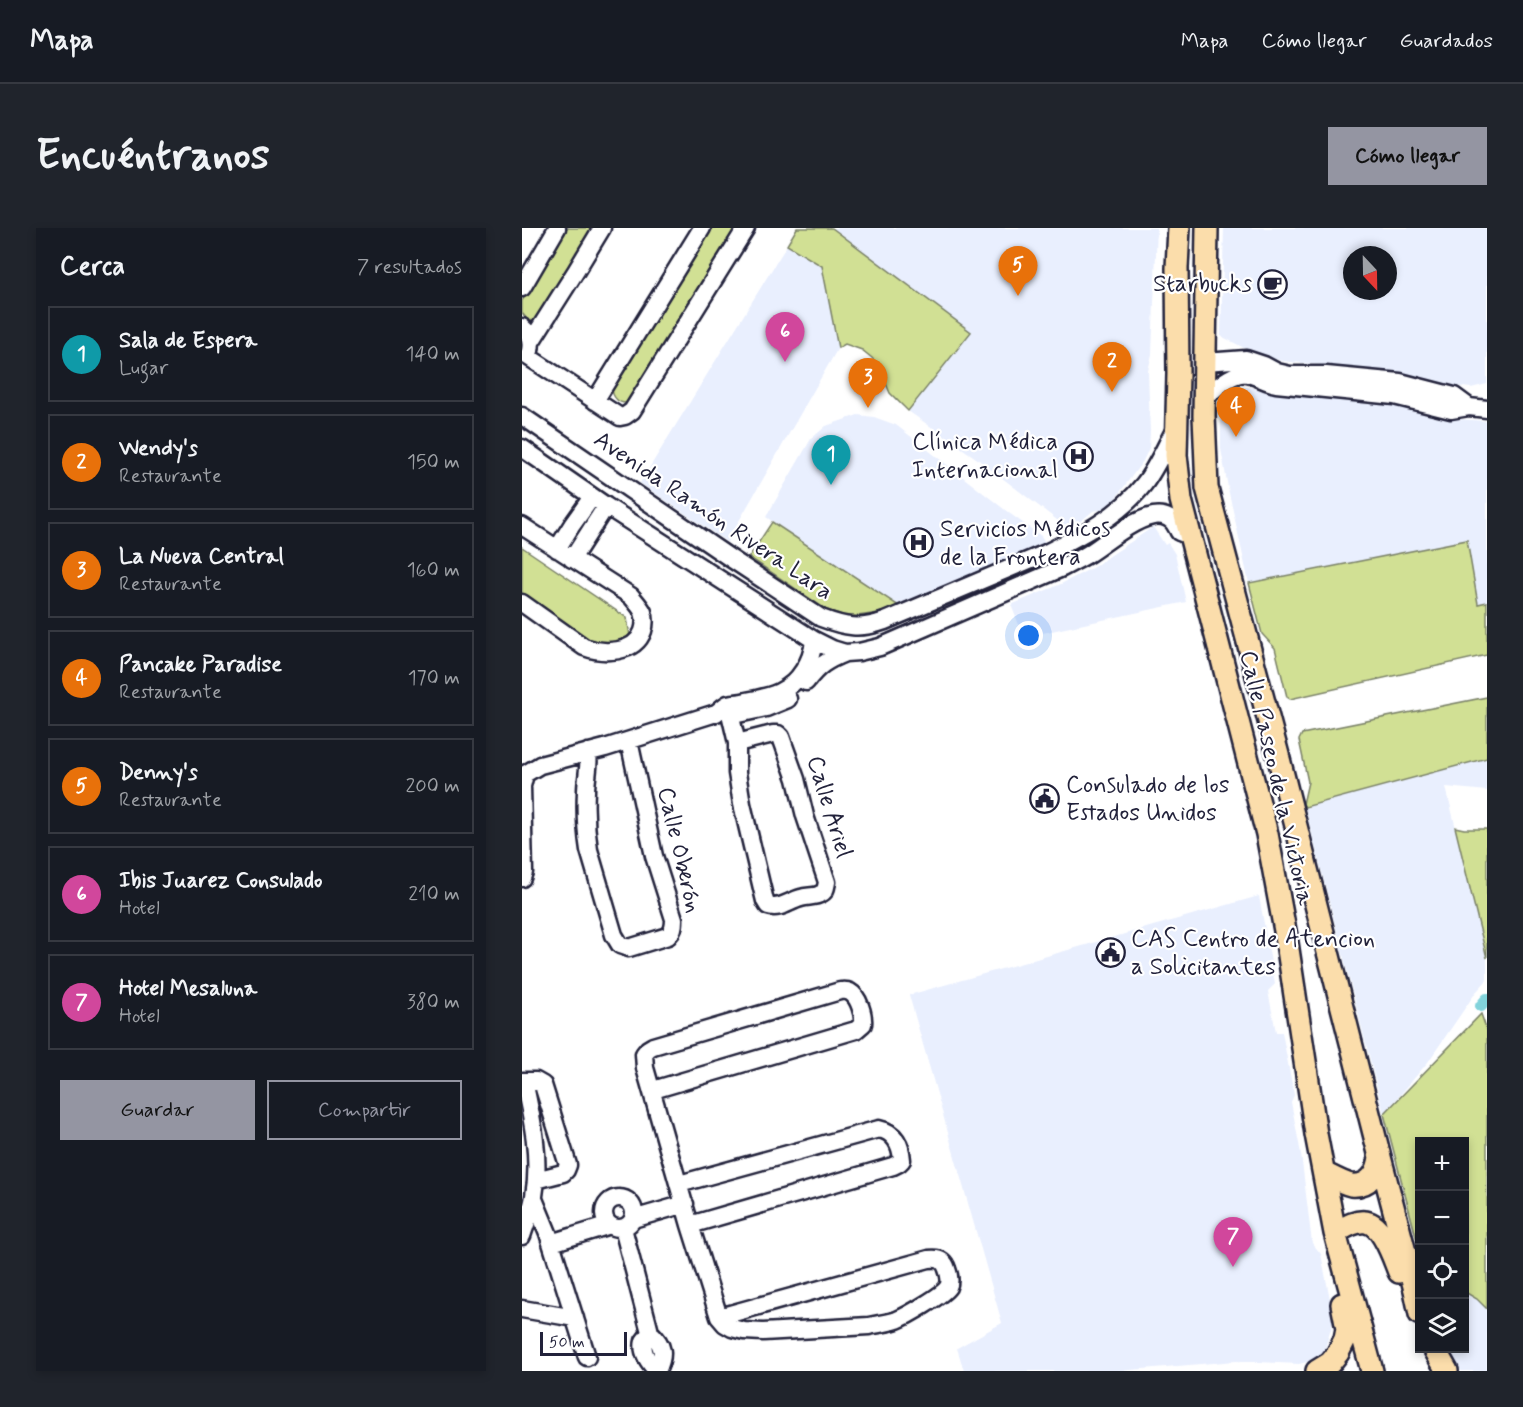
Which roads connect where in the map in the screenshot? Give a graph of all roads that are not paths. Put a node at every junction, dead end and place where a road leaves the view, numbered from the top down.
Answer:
1 (557, 228) edge
2 (602, 228) edge
3 (702, 228) edge
4 (746, 228) edge
5 (1179, 228) edge
6 (1207, 228) edge
7 (522, 288) edge
8 (522, 327) edge
9 (527, 353) edge
10 (1205, 362) junction
11 (1204, 398) junction
12 (595, 401) junction
13 (1469, 406) junction
14 (1487, 409) edge
15 (522, 416) edge
16 (1176, 426) junction
17 (522, 448) edge
18 (599, 501) junction
19 (522, 526) edge
20 (1190, 536) junction
21 (1065, 543) junction
22 (557, 549) junction
23 (730, 558) junction
24 (572, 559) junction
25 (1076, 561) junction
26 (718, 577) junction
27 (522, 603) edge
28 (867, 627) junction
29 (814, 640) junction
30 (871, 650) junction
31 (845, 652) junction
32 (725, 711) junction
33 (629, 741) junction
34 (737, 743) junction
35 (588, 752) junction
36 (522, 878) edge
37 (523, 1081) edge
38 (653, 1090) junction
39 (1380, 1157) junction
40 (1324, 1173) junction
41 (536, 1180) junction
42 (682, 1194) junction
43 (534, 1199) junction
44 (621, 1219) junction
45 (690, 1225) junction
46 (1335, 1233) junction
47 (522, 1236) edge
48 (549, 1238) junction
49 (1348, 1282) junction
50 (1416, 1299) edge
51 (1415, 1306) edge
52 (522, 1309) edge
53 (719, 1317) junction
54 (575, 1318) junction
55 (1433, 1353) edge
56 (1435, 1353) edge
57 (587, 1357) dead end
58 (657, 1371) edge
59 (1317, 1371) edge
60 (1372, 1371) edge
61 (1436, 1371) edge
62 (1447, 1371) edge

1 - 7 street
2 - 9 street
3 - 12 street
4 - 12 street
5 - 16 main road, Calle Paseo de la Victoria
6 - 10 main road, Calle Paseo de la Victoria
8 - 9 street
9 - 12 street
10 - 11 main road, Calle Paseo de la Victoria
10 - 13 street
11 - 13 street
11 - 39 main road, Calle Paseo de la Victoria
13 - 14 street
15 - 23 street, Avenida Ramón Rivera Lara
16 - 20 main road, Calle Paseo de la Victoria
16 - 21 street, Avenida Ramón Rivera Lara
17 - 18 street, Avenida Ramón Rivera Lara
18 - 22 street
18 - 24 street
18 - 26 street, Avenida Ramón Rivera Lara
19 - 22 street
20 - 25 street, Avenida Ramón Rivera Lara
20 - 40 main road, Calle Paseo de la Victoria
21 - 25 street
21 - 28 street, Avenida Ramón Rivera Lara
22 - 24 street
23 - 26 street
23 - 28 street, Avenida Ramón Rivera Lara
24 - 27 street
25 - 30 street, Avenida Ramón Rivera Lara
26 - 29 street, Avenida Ramón Rivera Lara
28 - 30 street
29 - 31 street, Avenida Ramón Rivera Lara
29 - 32 street
30 - 31 street, Avenida Ramón Rivera Lara
31 - 32 street
32 - 33 street
32 - 34 street, Calle Ariel
33 - 35 street
33 - 35 street, Calle Oberón
34 - 34 street, Calle Ariel
35 - 36 street
37 - 41 street
37 - 41 street
38 - 38 street
38 - 42 street
39 - 40 main road
39 - 50 main road, Calle Paseo de la Victoria
40 - 46 main road, Calle Paseo de la Victoria
41 - 43 street
42 - 44 street
42 - 45 street
42 - 45 street
43 - 47 street
43 - 48 street
44 - 48 street
44 - 58 street
45 - 53 street
46 - 49 main road, Calle Paseo de la Victoria
46 - 51 main road
48 - 54 street
49 - 59 main road
49 - 60 main road, Calle Paseo de la Victoria
52 - 54 street
53 - 53 street
54 - 57 street
55 - 61 main road
56 - 62 main road

